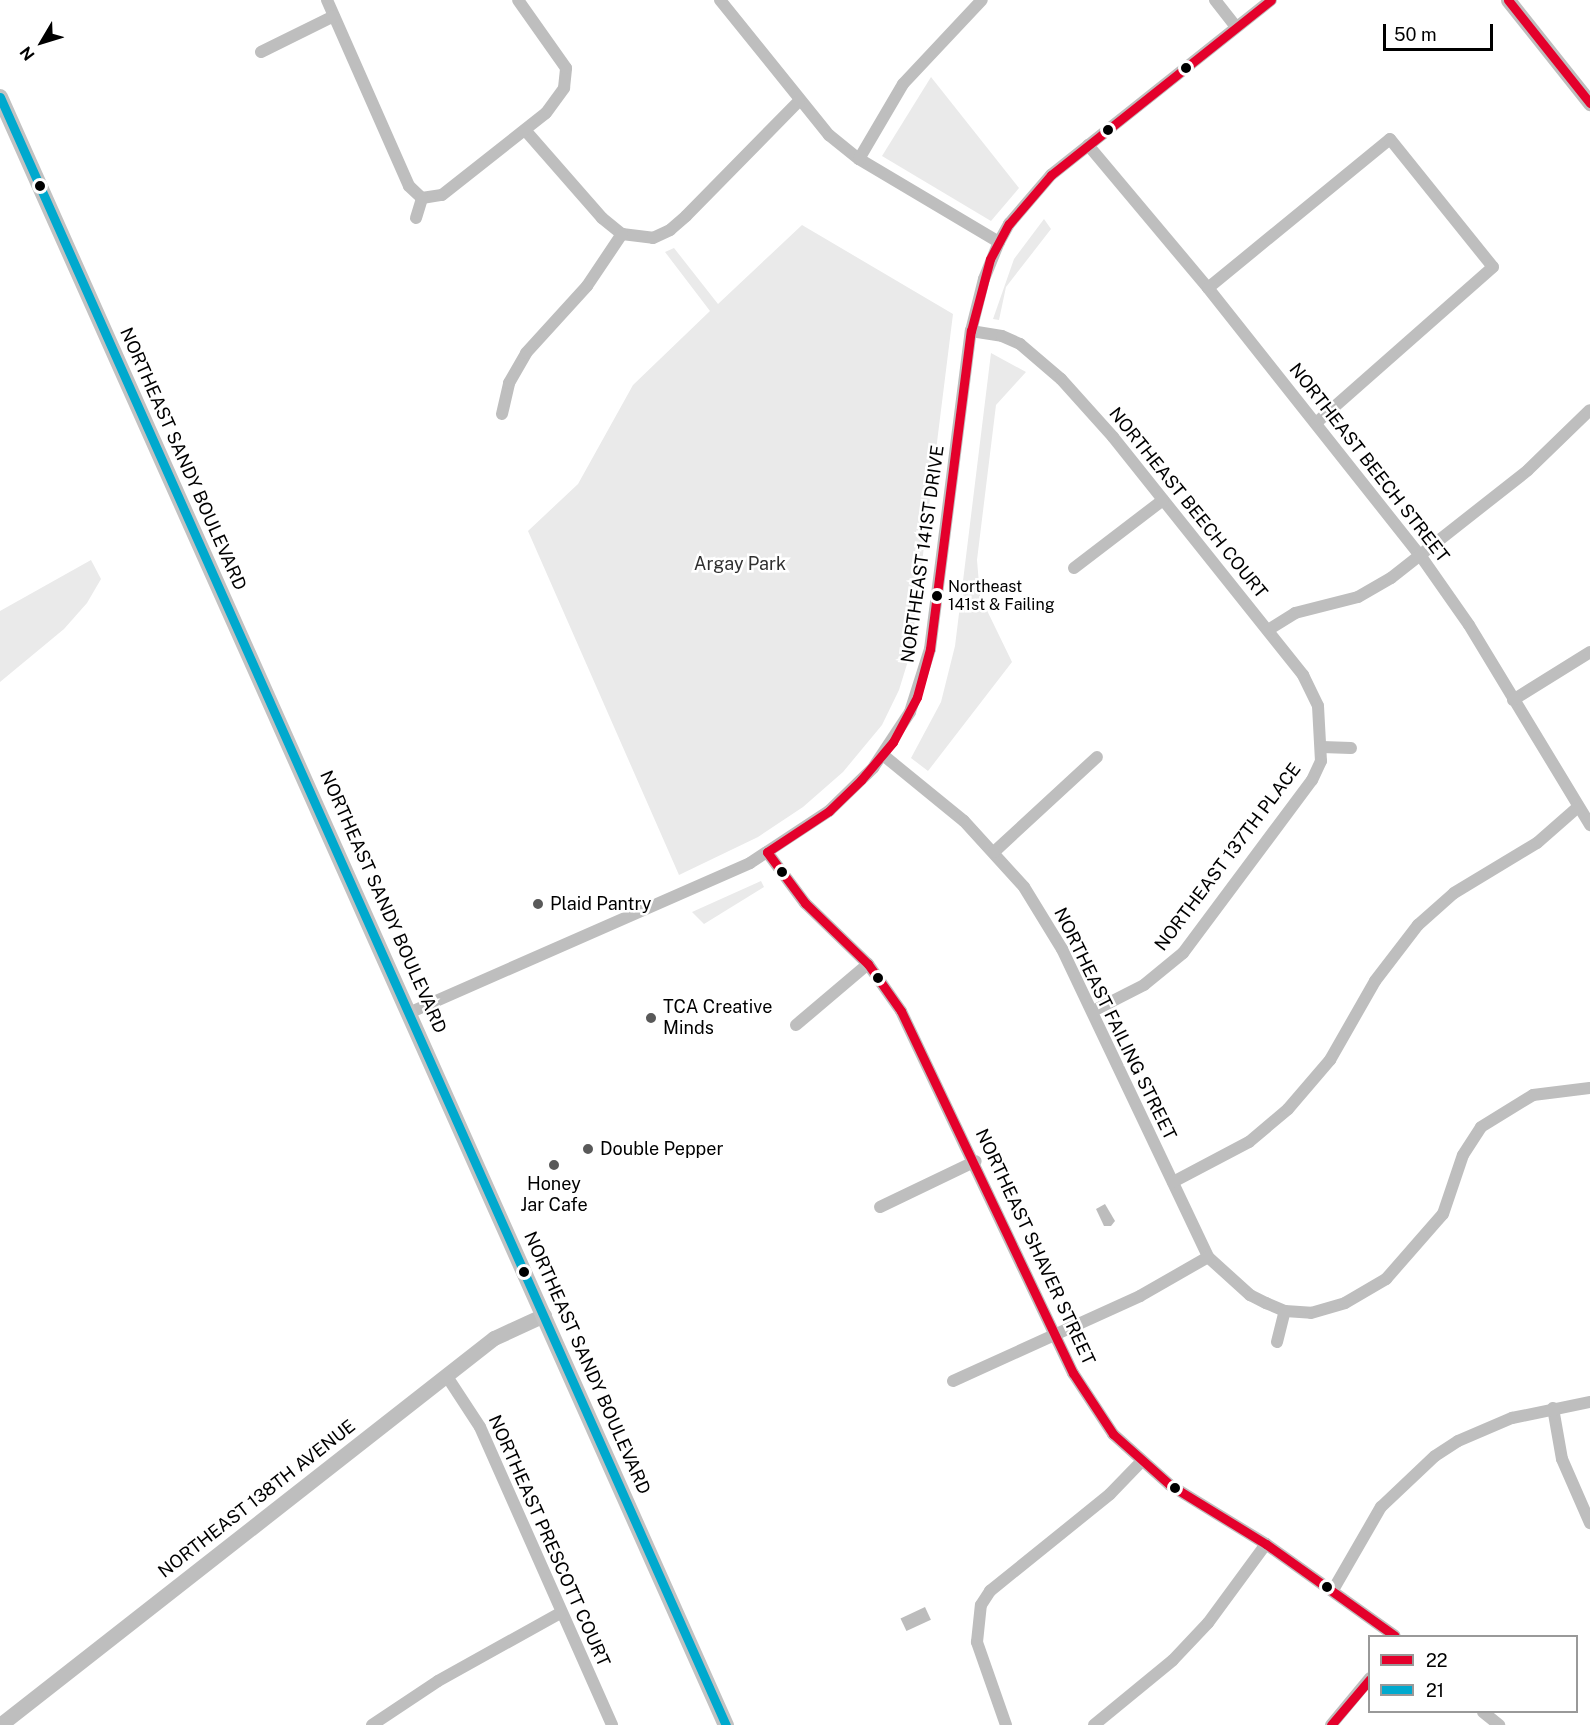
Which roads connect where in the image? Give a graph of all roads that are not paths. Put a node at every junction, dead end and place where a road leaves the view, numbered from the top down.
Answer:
1 (327, 0) edge
2 (518, 0) edge
3 (720, 0) edge
4 (982, 0) edge
5 (1215, 0) edge
6 (1271, 0) edge
7 (1508, 0) edge
8 (334, 16) junction
9 (1236, 27) junction
10 (261, 52) dead end
11 (0, 97) edge
12 (799, 101) junction
13 (1590, 104) edge
14 (525, 130) junction
15 (1088, 145) junction
16 (859, 159) junction
17 (422, 198) junction
18 (416, 218) dead end
19 (622, 234) junction
20 (999, 242) junction
21 (1208, 288) junction
22 (971, 331) junction
23 (1590, 410) edge
24 (502, 414) dead end
25 (1316, 423) junction
26 (1163, 500) junction
27 (1420, 555) junction
28 (1074, 568) dead end
29 (1268, 630) junction
30 (1590, 652) edge
31 (1513, 700) junction
32 (1322, 747) junction
33 (1351, 748) dead end
34 (883, 755) junction
35 (1097, 757) dead end
36 (1577, 807) junction
37 (1590, 825) edge
38 (767, 852) junction
39 (994, 852) junction
40 (868, 964) junction
41 (1093, 1011) junction
42 (411, 1012) junction
43 (796, 1025) dead end
44 (1590, 1088) edge
45 (976, 1161) junction
46 (1173, 1182) junction
47 (880, 1207) dead end
48 (1208, 1257) junction
49 (1285, 1311) junction
50 (544, 1315) junction
51 (1055, 1335) junction
52 (1277, 1342) dead end
53 (446, 1375) junction
54 (953, 1381) dead end
55 (1590, 1402) edge
56 (1553, 1408) junction
57 (1141, 1462) junction
58 (1590, 1522) edge
59 (1266, 1544) junction
60 (1333, 1590) junction
61 (560, 1613) junction
62 (1394, 1635) edge
63 (1368, 1680) edge
64 (1484, 1713) edge
65 (0, 1725) edge
66 (372, 1725) edge
67 (612, 1725) edge
68 (726, 1725) edge
69 (1006, 1725) edge
70 (1094, 1725) edge
71 (1331, 1725) edge
72 (1499, 1725) edge

1 - 8 street
2 - 14 street
3 - 12 street
4 - 16 street
5 - 9 street
6 - 9 street, NORTHEAST 141ST DRIVE
7 - 13 street
8 - 10 street
8 - 17 street
9 - 15 street, NORTHEAST 141ST DRIVE
11 - 42 main road, NORTHEAST SANDY BOULEVARD
12 - 16 street
12 - 19 street
14 - 17 street
14 - 19 street
15 - 20 street, NORTHEAST 141ST DRIVE
15 - 21 street, NORTHEAST BEECH STREET
16 - 20 street
17 - 18 street
19 - 24 street
20 - 22 street, NORTHEAST 141ST DRIVE
21 - 25 street, NORTHEAST BEECH STREET
21 - 25 street
22 - 26 street, NORTHEAST BEECH COURT
22 - 34 street, NORTHEAST 141ST DRIVE
23 - 27 street
25 - 27 street, NORTHEAST BEECH STREET
26 - 28 street
26 - 29 street, NORTHEAST BEECH COURT
27 - 29 street
27 - 31 street, NORTHEAST BEECH STREET
29 - 32 street, NORTHEAST BEECH COURT
30 - 31 street
31 - 36 street, NORTHEAST BEECH STREET
32 - 33 street
32 - 41 street, NORTHEAST 137TH PLACE
34 - 38 street, NORTHEAST 141ST DRIVE
34 - 39 street, NORTHEAST FAILING STREET
35 - 39 street
36 - 37 street, NORTHEAST BEECH STREET
36 - 46 street
38 - 40 street, NORTHEAST SHAVER STREET
38 - 42 street, NORTHEAST 141ST DRIVE
39 - 41 street, NORTHEAST FAILING STREET
40 - 43 street
40 - 45 street, NORTHEAST SHAVER STREET
41 - 46 street, NORTHEAST FAILING STREET
42 - 50 main road, NORTHEAST SANDY BOULEVARD
44 - 49 street
45 - 47 street
45 - 51 street, NORTHEAST SHAVER STREET
46 - 48 street, NORTHEAST FAILING STREET
48 - 49 street
48 - 51 street
49 - 52 street
50 - 53 street, NORTHEAST 138TH AVENUE
50 - 68 main road, NORTHEAST SANDY BOULEVARD
51 - 54 street
51 - 57 street, NORTHEAST SHAVER STREET
53 - 61 street, NORTHEAST PRESCOTT COURT
53 - 65 street, NORTHEAST 138TH AVENUE
55 - 56 street
56 - 58 street
56 - 60 street
57 - 59 street, NORTHEAST SHAVER STREET
57 - 69 street
59 - 60 street, NORTHEAST SHAVER STREET
59 - 70 street
60 - 62 street, NORTHEAST SHAVER STREET
61 - 66 street
61 - 67 street, NORTHEAST PRESCOTT COURT
63 - 71 street
64 - 72 street

